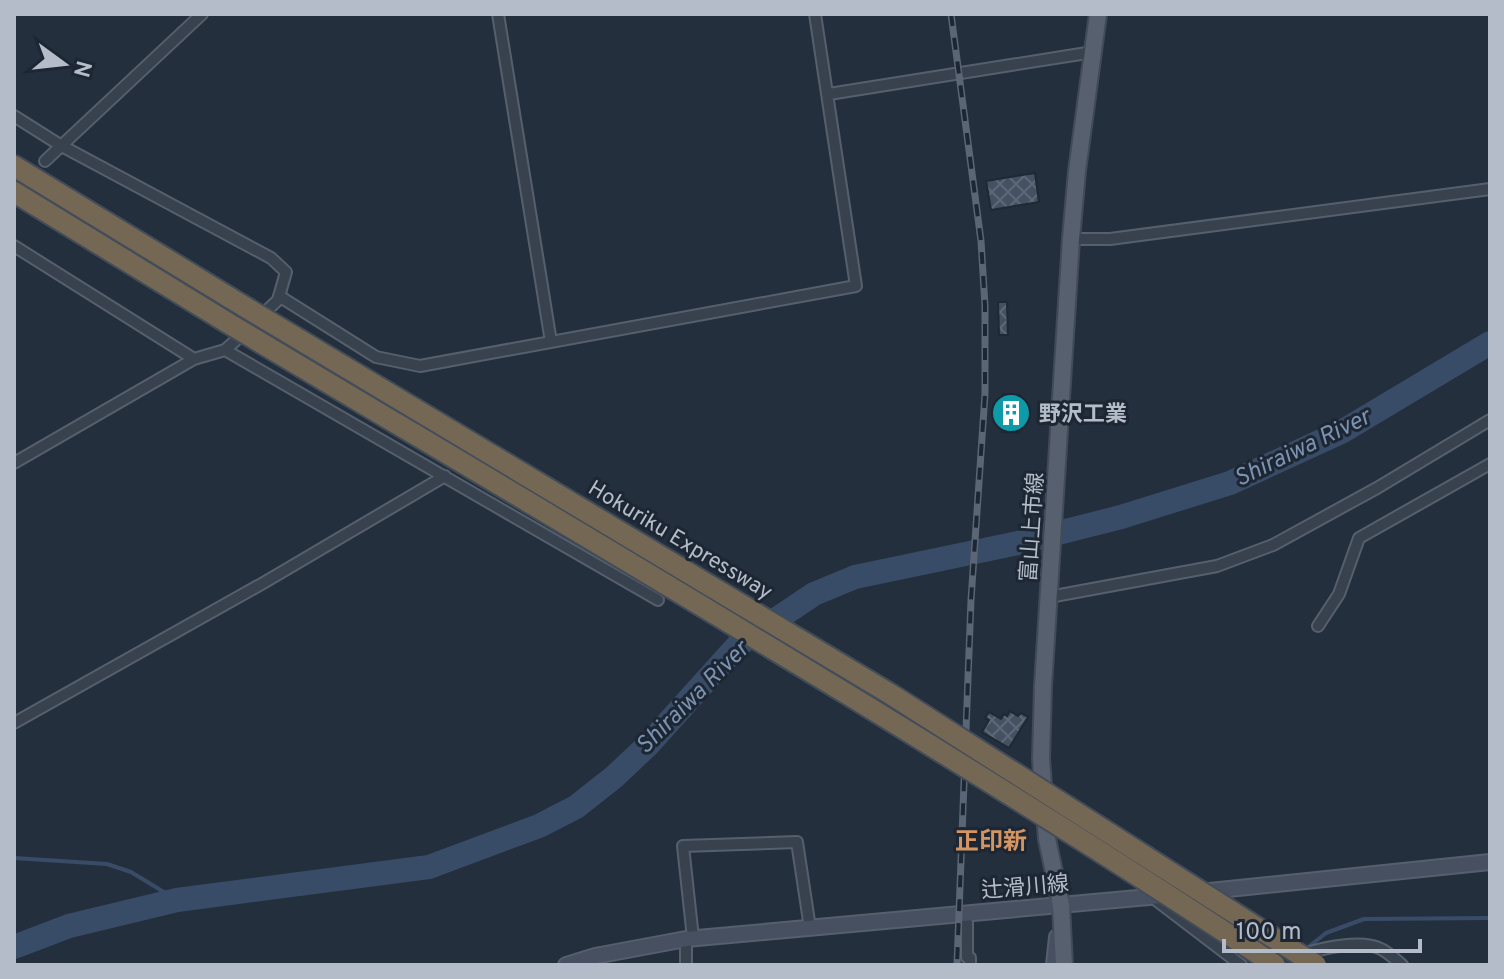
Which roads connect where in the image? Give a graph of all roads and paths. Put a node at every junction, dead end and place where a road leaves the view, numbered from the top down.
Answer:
1 (202, 14) edge
2 (498, 14) edge
3 (815, 14) edge
4 (1098, 14) edge
5 (1093, 52) junction
6 (829, 94) junction
7 (14, 116) edge
8 (60, 145) junction
9 (45, 161) dead end
10 (14, 166) edge
11 (1490, 189) edge
12 (14, 192) edge
13 (1071, 239) junction
14 (14, 246) edge
15 (279, 296) junction
16 (551, 342) junction
17 (225, 350) junction
18 (194, 359) junction
19 (1490, 420) edge
20 (14, 463) edge
21 (1490, 464) edge
22 (445, 476) junction
23 (1049, 597) junction
24 (658, 600) dead end
25 (1318, 626) dead end
26 (14, 723) edge
27 (1490, 862) edge
28 (1152, 897) junction
29 (1061, 905) junction
30 (967, 923) dead end
31 (810, 928) junction
32 (689, 939) junction
33 (566, 965) edge
34 (686, 965) edge
35 (970, 965) edge
36 (1054, 965) edge
37 (1064, 965) edge
38 (1241, 965) edge
39 (1264, 965) edge
40 (1275, 965) edge
41 (1316, 965) edge
42 (1402, 965) edge

1 - 8 street
2 - 16 street
3 - 6 street
4 - 5 main road, 富山上市線
5 - 6 street
5 - 13 main road, 富山上市線
6 - 16 street
7 - 8 street
8 - 9 street
8 - 15 street
10 - 41 highway, Hokuriku Expressway, bridge
11 - 13 street
12 - 40 highway, bridge
13 - 23 main road, 富山上市線
14 - 18 street
15 - 16 street
15 - 17 street
17 - 18 street
17 - 22 street
18 - 20 street
19 - 23 street
21 - 25 street
22 - 24 street
22 - 26 street
23 - 29 main road, 富山上市線
27 - 28 main road, 辻滑川線
28 - 29 main road, 辻滑川線
28 - 38 street
29 - 31 main road, 辻滑川線
29 - 36 main road
29 - 37 main road
30 - 35 street
31 - 32 main road, 辻滑川線
31 - 32 street
32 - 33 main road, 辻滑川線
32 - 34 street
39 - 42 street

